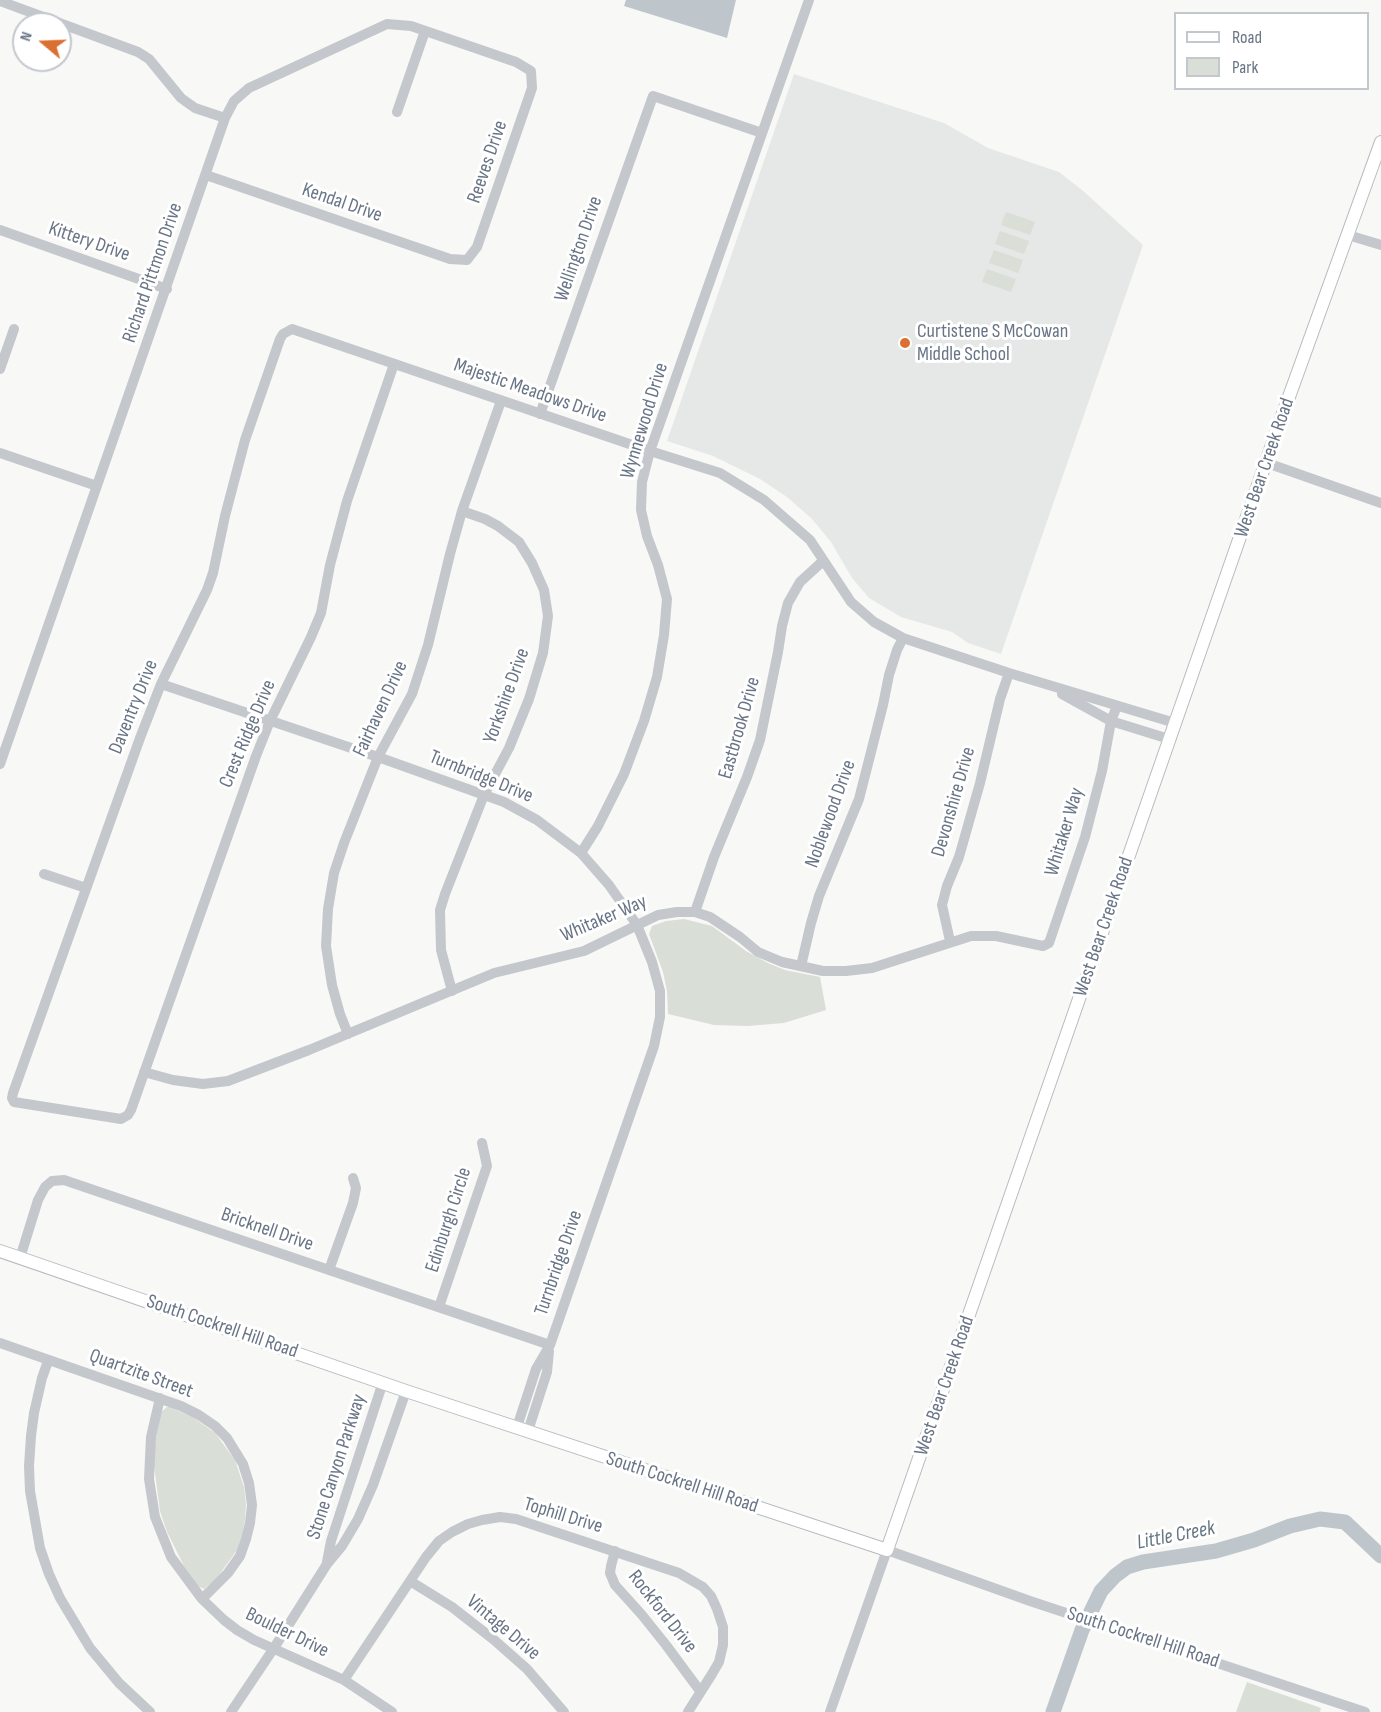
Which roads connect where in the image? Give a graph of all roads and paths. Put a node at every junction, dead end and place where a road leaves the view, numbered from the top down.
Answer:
1 (809, 0) edge
2 (0, 1) edge
3 (425, 31) junction
4 (531, 71) joint
5 (397, 112) dead end
6 (225, 118) junction
7 (762, 134) junction
8 (1381, 142) edge
9 (206, 175) junction
10 (0, 230) edge
11 (1348, 235) junction
12 (1381, 245) edge
13 (467, 260) joint
14 (166, 289) junction
15 (14, 328) dead end
16 (292, 329) joint
17 (394, 364) junction
18 (0, 369) edge
19 (501, 401) junction
20 (540, 414) junction
21 (650, 451) junction
22 (0, 453) edge
23 (1267, 463) junction
24 (98, 486) junction
25 (1381, 503) edge
26 (462, 511) junction
27 (823, 561) junction
28 (903, 638) junction
29 (1010, 673) junction
30 (161, 684) junction
31 (1044, 684) junction
32 (1117, 705) junction
33 (270, 721) junction
34 (1111, 721) junction
35 (1174, 723) junction
36 (1169, 739) junction
37 (378, 756) junction
38 (0, 764) edge
39 (484, 795) junction
40 (581, 853) junction
41 (44, 874) dead end
42 (86, 888) junction
43 (695, 912) junction
44 (637, 925) junction
45 (950, 941) junction
46 (801, 966) junction
47 (452, 991) junction
48 (348, 1034) junction
49 (144, 1072) junction
50 (128, 1115) joint
51 (482, 1143) dead end
52 (353, 1178) dead end
53 (0, 1251) edge
54 (20, 1258) junction
55 (329, 1270) junction
56 (439, 1307) junction
57 (0, 1343) edge
58 (550, 1345) junction
59 (48, 1361) junction
60 (383, 1382) junction
61 (406, 1391) junction
62 (160, 1398) junction
63 (522, 1429) junction
64 (887, 1550) junction
65 (615, 1551) junction
66 (327, 1564) junction
67 (410, 1581) junction
68 (202, 1599) junction
69 (274, 1648) junction
70 (344, 1680) junction
71 (700, 1691) junction
72 (150, 1712) edge
73 (231, 1712) edge
74 (392, 1712) edge
75 (564, 1712) edge
76 (688, 1712) edge
77 (830, 1712) edge
78 (1365, 1712) edge

1 - 7 street, Wynnewood Drive
2 - 6 street
3 - 4 street, Richard Pittmon Drive
3 - 5 street
3 - 6 street, Richard Pittmon Drive
4 - 13 street, Reeves Drive
6 - 9 street, Richard Pittmon Drive
7 - 20 street, Wellington Drive
7 - 21 street, Wynnewood Drive
8 - 11 main road, West Bear Creek Road
9 - 13 street, Kendal Drive
9 - 14 street, Richard Pittmon Drive
10 - 14 street, Kittery Drive
11 - 12 street
11 - 23 main road, West Bear Creek Road
14 - 24 street, Richard Pittmon Drive
15 - 18 street
16 - 17 street, Majestic Meadows Drive
16 - 30 street, Daventry Drive
17 - 19 street, Majestic Meadows Drive
17 - 33 street, Crest Ridge Drive
19 - 20 street, Majestic Meadows Drive
19 - 26 street, Fairhaven Drive
20 - 21 street, Majestic Meadows Drive
21 - 27 street, Majestic Meadows Drive
21 - 40 street, Wynnewood Drive
22 - 24 street
23 - 25 street
23 - 35 main road, West Bear Creek Road
24 - 38 street, Richard Pittmon Drive
26 - 37 street, Fairhaven Drive
26 - 39 street, Yorkshire Drive
27 - 28 street, Majestic Meadows Drive
27 - 43 street, Eastbrook Drive
28 - 29 street, Majestic Meadows Drive
28 - 46 street, Noblewood Drive
29 - 31 street, Majestic Meadows Drive
29 - 45 street, Devonshire Drive
30 - 33 street, Turnbridge Drive
30 - 42 street, Daventry Drive
31 - 32 street, Majestic Meadows Drive
31 - 34 street, Majestic Meadows Drive
32 - 34 street, Whitaker Way
32 - 35 street, Majestic Meadows Drive
33 - 37 street, Turnbridge Drive
33 - 49 street, Crest Ridge Drive
34 - 36 street, Majestic Meadows Drive
34 - 45 street, Whitaker Way
35 - 36 main road, West Bear Creek Road
36 - 64 main road, West Bear Creek Road
37 - 39 street, Turnbridge Drive
37 - 48 street, Fairhaven Drive
39 - 40 street, Turnbridge Drive
39 - 47 street, Yorkshire Drive
40 - 44 street, Turnbridge Drive
41 - 42 street
42 - 50 street, Daventry Drive
43 - 44 street, Whitaker Way
43 - 46 street, Whitaker Way
44 - 47 street, Whitaker Way
44 - 58 street, Turnbridge Drive
45 - 46 street, Whitaker Way
47 - 48 street, Whitaker Way
48 - 49 street, Whitaker Way
49 - 50 street, Crest Ridge Drive
51 - 56 street, Edinburgh Circle
52 - 55 street
53 - 54 main road, South Cockrell Hill Road
54 - 55 street, Bricknell Drive
54 - 60 main road, South Cockrell Hill Road
55 - 56 street, Bricknell Drive
56 - 58 street, Bricknell Drive
57 - 59 street, Quartzite Street
58 - 63 street, Turnbridge Drive
59 - 62 street, Quartzite Street
59 - 72 street
60 - 61 main road, South Cockrell Hill Road
60 - 66 street, Stone Canyon Parkway
61 - 63 main road, South Cockrell Hill Road
61 - 66 street, Stone Canyon Parkway
62 - 68 street, Boulder Drive
62 - 68 street, Quartzite Street
63 - 64 main road, South Cockrell Hill Road
64 - 77 street, West Bear Creek Road
64 - 78 street, South Cockrell Hill Road
65 - 67 street, Tophill Drive
65 - 71 street, Rockford Drive
65 - 71 street, Tophill Drive
66 - 69 street, Stone Canyon Parkway
67 - 70 street, Tophill Drive
67 - 75 street, Vintage Drive
68 - 69 street, Boulder Drive
69 - 70 street, Boulder Drive
69 - 73 street, Stone Canyon Parkway
70 - 74 street, Boulder Drive
71 - 76 street, Tophill Drive

